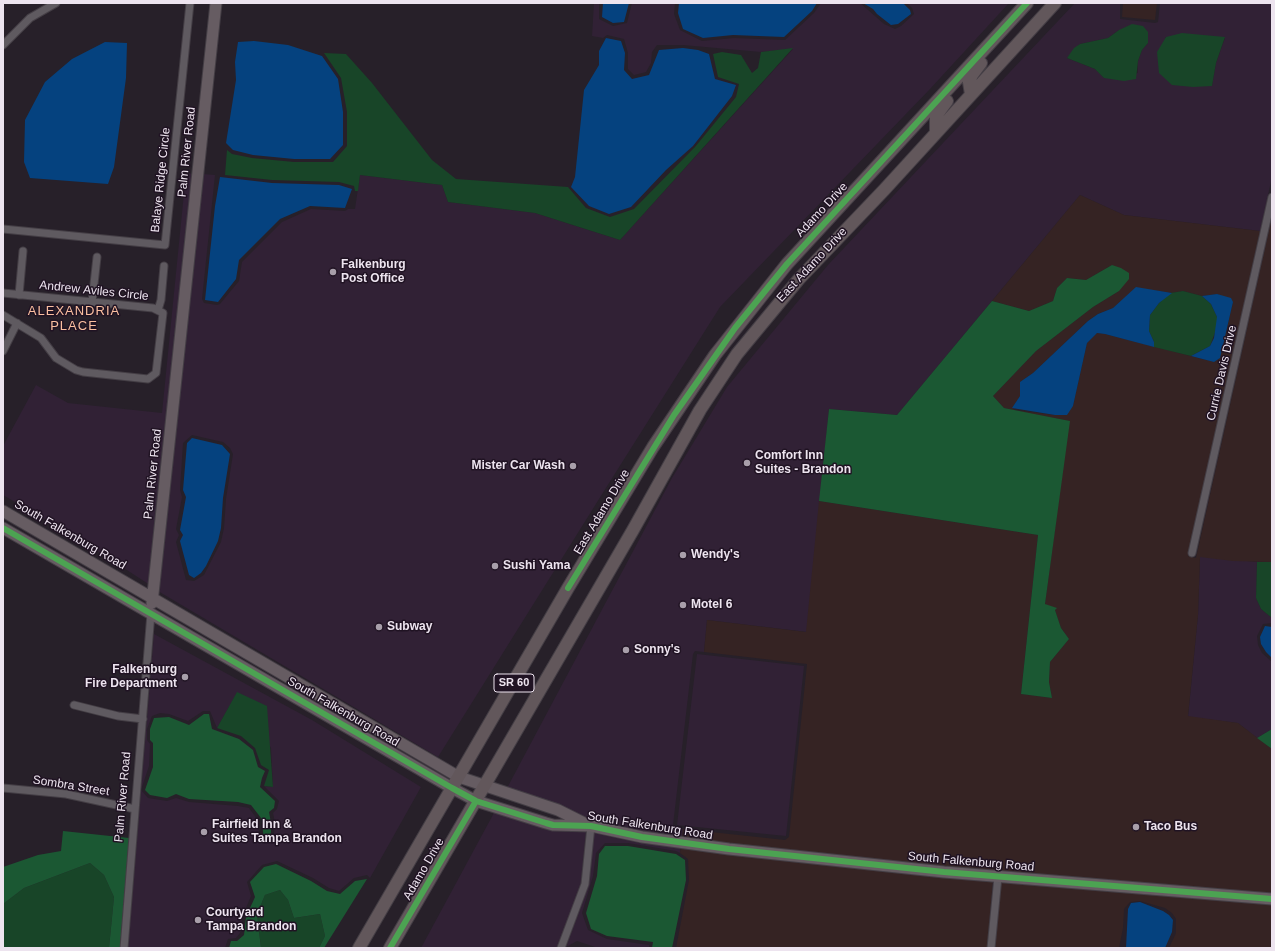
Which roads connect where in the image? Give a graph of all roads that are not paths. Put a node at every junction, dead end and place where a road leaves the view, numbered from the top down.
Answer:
1 (56, 3) edge
2 (190, 3) edge
3 (216, 3) edge
4 (1027, 3) edge
5 (1055, 3) edge
6 (994, 39) junction
7 (3, 45) edge
8 (951, 86) junction
9 (971, 94) junction
10 (936, 132) junction
11 (850, 196) junction
12 (1272, 197) edge
13 (3, 229) edge
14 (23, 251) dead end
15 (97, 257) dead end
16 (164, 266) dead end
17 (765, 290) junction
18 (3, 293) edge
19 (19, 295) junction
20 (92, 302) junction
21 (778, 302) junction
22 (158, 310) junction
23 (3, 315) edge
24 (17, 323) junction
25 (3, 351) edge
26 (711, 393) junction
27 (653, 447) joint
28 (3, 511) edge
29 (3, 528) edge
30 (1192, 553) dead end
31 (153, 598) junction
32 (151, 613) junction
33 (216, 635) junction
34 (209, 648) junction
35 (298, 682) junction
36 (290, 694) junction
37 (74, 705) dead end
38 (142, 719) junction
39 (459, 777) junction
40 (484, 786) junction
41 (3, 788) edge
42 (452, 788) junction
43 (476, 801) junction
44 (135, 809) junction
45 (590, 826) junction
46 (998, 877) junction
47 (1272, 899) edge
48 (124, 948) edge
49 (359, 948) edge
50 (390, 948) edge
51 (561, 948) edge
52 (991, 948) edge

1 - 7 street
2 - 13 street, Balaye Ridge Circle
3 - 31 street, Palm River Road
4 - 6 main road, Adamo Drive / SR 60
5 - 9 main road, SR 60
6 - 8 main road, Adamo Drive / SR 60
6 - 9 main road
8 - 10 main road
8 - 11 main road, Adamo Drive / SR 60
9 - 10 main road, East Adamo Drive / SR 60
10 - 21 main road, East Adamo Drive / SR 60
11 - 17 main road, Adamo Drive / SR 60
11 - 21 main road
12 - 30 street, Currie Davis Drive
14 - 19 street
15 - 20 street
16 - 22 street
17 - 26 main road
17 - 27 main road, Adamo Drive / SR 60
18 - 19 street, Andrew Aviles Circle
19 - 20 street, Andrew Aviles Circle
20 - 22 street, Andrew Aviles Circle
21 - 26 main road, East Adamo Drive / SR 60
22 - 24 street, Andrew Aviles Circle
23 - 24 street, Andrew Aviles Circle
24 - 25 street
26 - 40 main road, East Adamo Drive / SR 60
27 - 39 main road, East Adamo Drive / SR 60
28 - 31 street, South Falkenburg Road
29 - 32 street, South Falkenburg Road
31 - 32 street, Palm River Road
31 - 33 street, South Falkenburg Road
32 - 34 street, South Falkenburg Road
32 - 38 street, Palm River Road
33 - 34 street
33 - 35 street, South Falkenburg Road
34 - 36 street, South Falkenburg Road
35 - 36 street
35 - 39 street, South Falkenburg Road
36 - 42 street, South Falkenburg Road
37 - 38 street
38 - 44 street, Palm River Road
39 - 40 street, South Falkenburg Road
39 - 42 main road, Adamo Drive / SR 60
40 - 43 main road, Adamo Drive / SR 60
40 - 45 street, South Falkenburg Road
41 - 44 street, Sombra Street
42 - 43 street, South Falkenburg Road
42 - 49 main road, Adamo Drive / SR 60
43 - 45 street, South Falkenburg Road
43 - 50 main road, Adamo Drive / SR 60
44 - 48 street, Palm River Road
45 - 46 street, South Falkenburg Road
45 - 51 street
46 - 47 street, South Falkenburg Road
46 - 52 street

